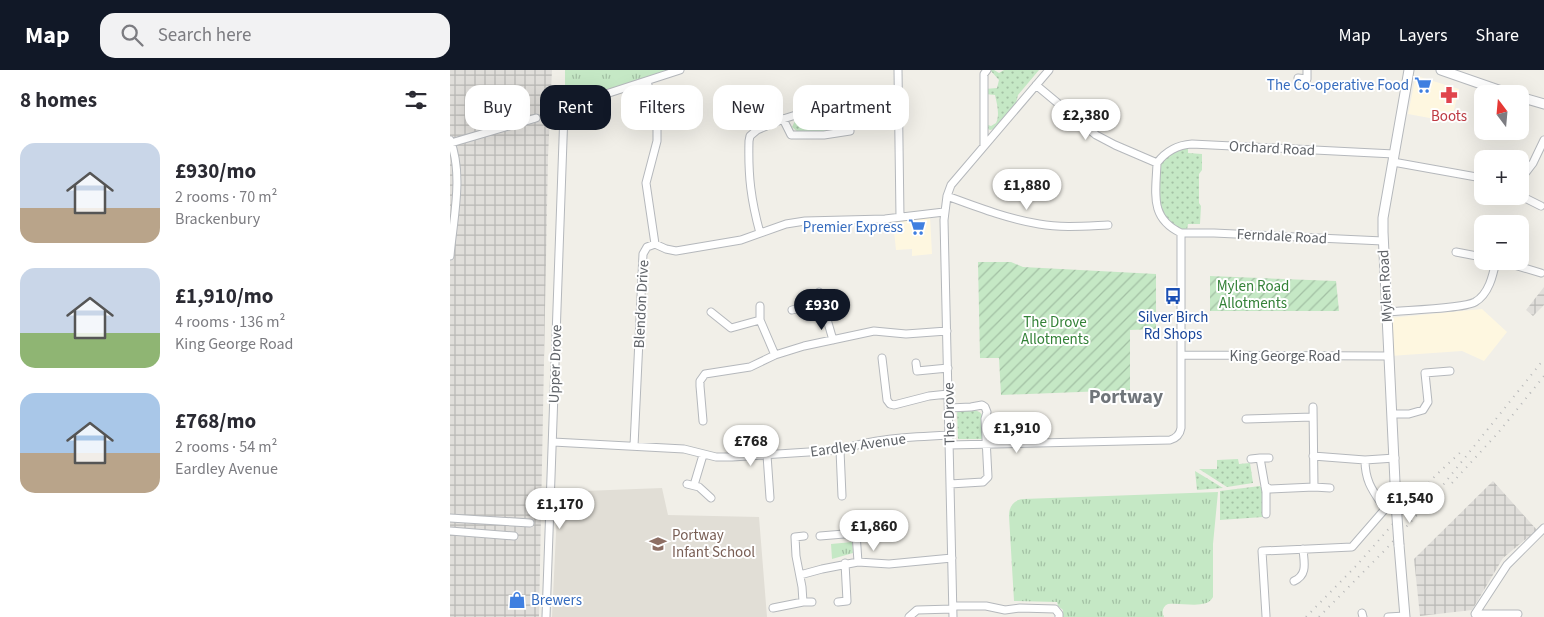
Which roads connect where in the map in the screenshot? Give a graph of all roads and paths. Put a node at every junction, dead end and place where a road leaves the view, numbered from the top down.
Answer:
1 (680, 70) edge
2 (898, 70) edge
3 (987, 70) edge
4 (1049, 70) edge
5 (1307, 70) edge
6 (1409, 70) edge
7 (1445, 71) edge
8 (1298, 78) dead end
9 (647, 81) junction
10 (899, 85) edge
11 (1036, 85) junction
12 (1485, 85) edge
13 (1529, 100) edge
14 (1544, 104) edge
15 (793, 116) edge
16 (536, 118) dead end
17 (784, 119) junction
18 (983, 129) junction
19 (850, 130) edge
20 (899, 130) edge
21 (994, 134) junction
22 (1544, 140) edge
23 (451, 142) edge
24 (984, 146) junction
25 (1394, 158) junction
26 (1157, 163) junction
27 (1529, 168) edge
28 (453, 174) edge
29 (1474, 176) edge
30 (947, 196) junction
31 (1529, 200) edge
32 (1541, 206) dead end
33 (944, 212) junction
34 (900, 217) junction
35 (1108, 225) dead end
36 (760, 233) junction
37 (1181, 233) junction
38 (1383, 241) junction
39 (655, 244) junction
40 (1456, 252) dead end
41 (450, 254) edge
42 (1474, 255) edge
43 (1529, 269) edge
44 (1494, 270) edge
45 (1541, 273) dead end
46 (819, 292) dead end
47 (822, 302) junction
48 (760, 306) dead end
49 (792, 310) dead end
50 (711, 312) dead end
51 (1386, 312) junction
52 (760, 320) junction
53 (947, 331) junction
54 (833, 340) junction
55 (775, 355) junction
56 (1182, 356) junction
57 (1388, 356) junction
58 (882, 358) dead end
59 (916, 363) dead end
60 (948, 368) junction
61 (1450, 371) dead end
62 (948, 394) junction
63 (1313, 407) dead end
64 (949, 408) junction
65 (1392, 414) junction
66 (1313, 417) junction
67 (1246, 419) dead end
68 (703, 421) dead end
69 (949, 435) junction
70 (553, 442) junction
71 (987, 444) junction
72 (949, 445) junction
73 (634, 446) junction
74 (840, 450) junction
75 (703, 455) junction
76 (767, 456) junction
77 (1313, 456) junction
78 (1260, 458) junction
79 (1269, 458) dead end
80 (1395, 458) junction
81 (1251, 459) dead end
82 (1365, 460) junction
83 (950, 484) junction
84 (1265, 486) junction
85 (1314, 487) junction
86 (1330, 488) dead end
87 (842, 496) dead end
88 (711, 498) dead end
89 (770, 498) dead end
90 (1266, 514) dead end
91 (450, 518) edge
92 (530, 523) dead end
93 (1544, 528) edge
94 (450, 531) edge
95 (514, 536) dead end
96 (804, 536) dead end
97 (820, 536) dead end
98 (1303, 549) junction
99 (952, 558) junction
100 (858, 562) junction
101 (845, 563) junction
102 (800, 575) junction
103 (1294, 581) dead end
104 (802, 602) junction
105 (812, 602) dead end
106 (838, 602) dead end
107 (773, 608) dead end
108 (953, 611) edge
109 (1518, 614) dead end
110 (1266, 616) edge
111 (1405, 616) edge
112 (546, 617) edge
113 (909, 617) edge
114 (1059, 617) edge
115 (1388, 617) edge

1 - 9 street
2 - 10 street
3 - 18 street
4 - 11 street
5 - 8 street
6 - 25 street, Mylen Road
7 - 12 street
9 - 39 street, Blendon Drive
9 - 70 street, Upper Drove
11 - 21 street
11 - 26 street
13 - 14 street
15 - 17 street
16 - 23 street
17 - 19 street
17 - 36 street
18 - 21 street
18 - 24 street
20 - 34 street
21 - 24 street
22 - 27 street
23 - 28 street
24 - 30 street
25 - 26 street, Orchard Road
25 - 29 street, Orchard Road
25 - 38 street, Mylen Road
26 - 37 street
28 - 41 street
30 - 33 street, The Drove
30 - 35 street
31 - 32 street
33 - 34 street
33 - 53 street, The Drove
34 - 36 street
36 - 39 street
37 - 38 street, Ferndale Road
37 - 56 street
38 - 51 street, Mylen Road
39 - 73 street, Blendon Drive
40 - 42 street
43 - 45 street
44 - 51 street
46 - 47 street
47 - 49 street
47 - 54 street
48 - 52 street
50 - 52 street
51 - 57 street, Mylen Road
52 - 55 street
53 - 54 street
53 - 60 street, The Drove
54 - 55 street
55 - 68 street
56 - 57 street, King George Road
56 - 71 street
57 - 65 street, Mylen Road
58 - 62 street
59 - 60 street
60 - 62 street, The Drove
61 - 65 street
62 - 64 street, The Drove
63 - 66 street
64 - 69 street, The Drove
64 - 71 street
65 - 80 street, Mylen Road
66 - 67 street
66 - 77 street
69 - 72 street, The Drove
69 - 74 street, Eardley Avenue
70 - 73 street, Eardley Avenue
70 - 112 street, Upper Drove
71 - 72 street
71 - 83 street
72 - 83 street, The Drove
73 - 75 street, Eardley Avenue
74 - 76 street, Eardley Avenue
74 - 87 street
75 - 76 street, Eardley Avenue
75 - 88 street
76 - 89 street
77 - 82 street
77 - 85 street
78 - 79 street
78 - 81 street
78 - 84 street
80 - 82 street
80 - 111 street, Mylen Road, bridge
82 - 98 street
83 - 99 street, The Drove
84 - 85 street
84 - 90 street
85 - 86 street
91 - 92 street
93 - 109 street
94 - 95 street
96 - 102 street
97 - 100 street
98 - 103 street
98 - 110 street
99 - 100 street
99 - 108 street, The Drove
100 - 101 street
101 - 102 street
101 - 106 street
102 - 104 street
104 - 105 street
104 - 107 street
108 - 113 street
108 - 114 street
111 - 115 street

